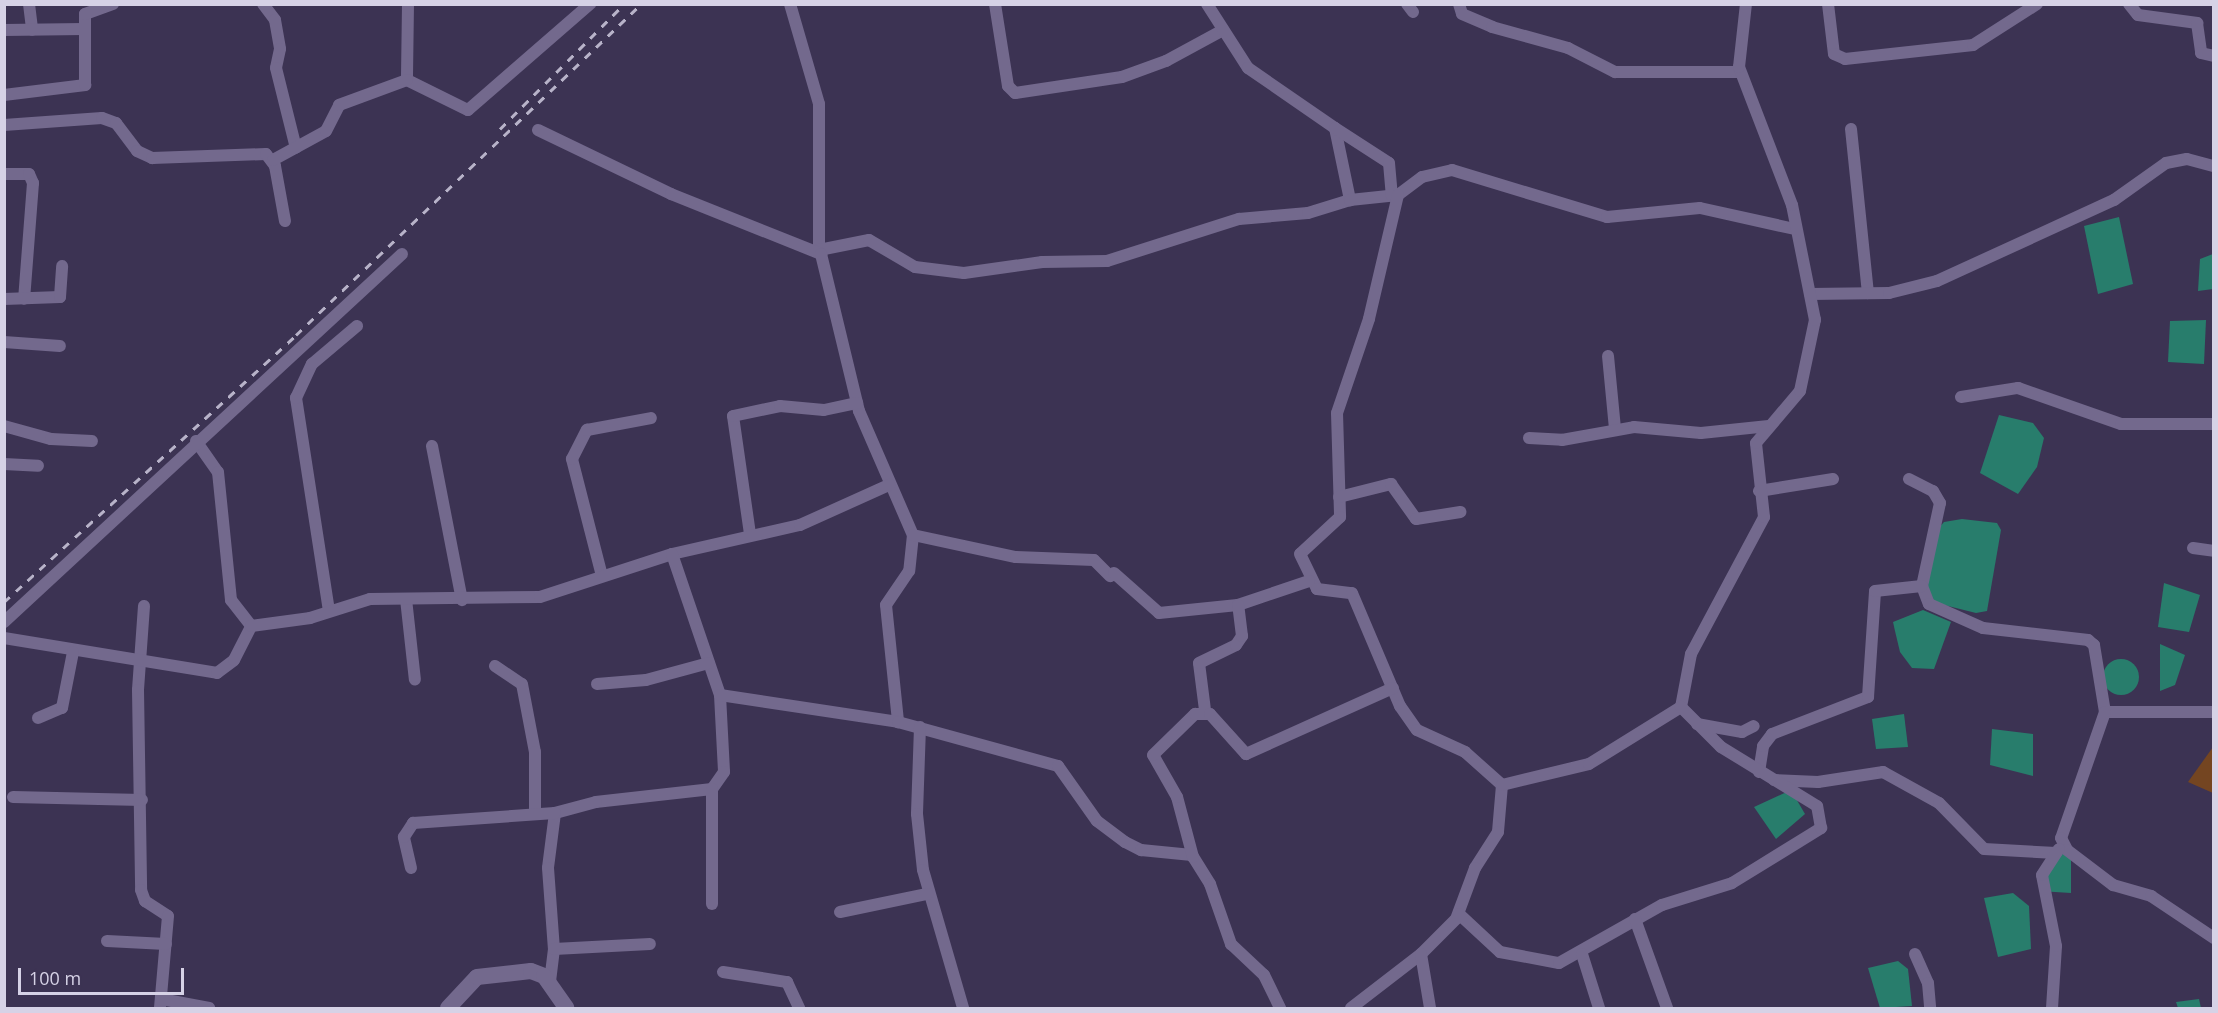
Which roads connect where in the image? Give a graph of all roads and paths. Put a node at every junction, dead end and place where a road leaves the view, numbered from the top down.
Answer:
1 (29, 4) edge
2 (113, 4) edge
3 (263, 4) edge
4 (408, 4) edge
5 (590, 4) edge
6 (790, 4) edge
7 (995, 4) edge
8 (1207, 4) edge
9 (1459, 4) edge
10 (1746, 4) edge
11 (1828, 4) edge
12 (2037, 4) edge
13 (2129, 4) edge
14 (84, 29) junction
15 (4, 30) edge
16 (32, 30) junction
17 (1215, 34) junction
18 (2214, 56) edge
19 (1740, 72) junction
20 (407, 80) junction
21 (4, 95) edge
22 (4, 124) edge
23 (1335, 128) junction
24 (1851, 129) dead end
25 (538, 130) dead end
26 (296, 148) junction
27 (273, 160) junction
28 (2214, 166) edge
29 (4, 174) edge
30 (1395, 196) junction
31 (1350, 200) junction
32 (285, 221) dead end
33 (1795, 229) junction
34 (819, 250) junction
35 (402, 254) dead end
36 (62, 266) dead end
37 (1868, 293) junction
38 (1810, 294) junction
39 (4, 299) edge
40 (24, 299) junction
41 (357, 326) dead end
42 (4, 342) edge
43 (60, 346) dead end
44 (1608, 356) dead end
45 (1961, 397) dead end
46 (857, 403) junction
47 (651, 418) dead end
48 (2214, 424) edge
49 (4, 426) edge
50 (1769, 426) junction
51 (1615, 429) junction
52 (1529, 438) dead end
53 (92, 441) dead end
54 (196, 441) junction
55 (432, 446) dead end
56 (4, 464) edge
57 (38, 466) dead end
58 (1833, 479) dead end
59 (1909, 479) dead end
60 (889, 485) junction
61 (1759, 491) junction
62 (1339, 497) junction
63 (1460, 512) dead end
64 (750, 534) junction
65 (913, 535) junction
66 (2193, 548) dead end
67 (2214, 551) edge
68 (672, 554) junction
69 (602, 576) junction
70 (1309, 581) junction
71 (1922, 586) junction
72 (406, 599) junction
73 (462, 600) junction
74 (1238, 605) junction
75 (144, 606) dead end
76 (329, 611) junction
77 (4, 622) edge
78 (251, 626) junction
79 (4, 639) edge
80 (73, 652) junction
81 (140, 662) junction
82 (709, 663) junction
83 (495, 666) dead end
84 (415, 681) dead end
85 (597, 684) dead end
86 (1393, 688) junction
87 (720, 695) junction
88 (1681, 707) junction
89 (1200, 711) junction
90 (2105, 712) junction
91 (2214, 712) edge
92 (39, 718) dead end
93 (898, 722) junction
94 (1697, 724) junction
95 (1754, 726) dead end
96 (920, 728) junction
97 (1759, 772) junction
98 (1769, 780) junction
99 (1502, 786) junction
100 (712, 789) junction
101 (13, 797) dead end
102 (142, 800) junction
103 (535, 813) junction
104 (555, 813) junction
105 (2060, 848) junction
106 (1193, 857) junction
107 (411, 868) dead end
108 (927, 894) junction
109 (712, 904) dead end
110 (840, 912) dead end
111 (1635, 919) junction
112 (1455, 920) junction
113 (2214, 938) edge
114 (107, 941) dead end
115 (166, 944) junction
116 (650, 944) dead end
117 (554, 949) junction
118 (1421, 954) junction
119 (1582, 954) junction
120 (1915, 954) dead end
121 (723, 972) dead end
122 (550, 982) junction
123 (161, 1004) edge
124 (208, 1008) edge
125 (448, 1008) edge
126 (566, 1008) edge
127 (799, 1008) edge
128 (963, 1008) edge
129 (1280, 1008) edge
130 (1352, 1008) edge
131 (1430, 1008) edge
132 (1599, 1008) edge
133 (1667, 1008) edge
134 (1930, 1008) edge
135 (2052, 1008) edge

1 - 16 street
2 - 14 street
3 - 26 street
4 - 20 street
5 - 20 street
6 - 34 street
7 - 17 street
8 - 17 street
9 - 19 street
10 - 19 street
11 - 12 street
13 - 18 street
14 - 16 street
14 - 21 street
15 - 16 street
17 - 23 street
19 - 33 street
20 - 26 street
22 - 27 street
23 - 30 street
23 - 31 street
24 - 37 street
25 - 34 street
26 - 27 street
27 - 32 street
28 - 37 street
29 - 40 street
30 - 31 street
30 - 33 street
30 - 62 street
31 - 34 street
33 - 38 street
34 - 46 street
35 - 54 street
36 - 40 street
37 - 38 street
38 - 50 street
39 - 40 street
41 - 76 street
42 - 43 street
44 - 51 street
45 - 48 street
46 - 60 street
46 - 64 street
47 - 69 street
49 - 53 street
50 - 51 street
50 - 61 street
51 - 52 street
54 - 77 street
54 - 78 street
55 - 73 street
56 - 57 street
58 - 61 street
59 - 71 street
60 - 64 street
60 - 65 street
61 - 88 street
62 - 63 street
62 - 70 street
64 - 68 street
65 - 74 street
65 - 93 street
66 - 67 street
68 - 69 street
68 - 82 street
69 - 73 street
70 - 74 street
70 - 86 street
71 - 90 street
71 - 97 street
72 - 73 street
72 - 76 street
72 - 84 street
74 - 89 street
75 - 81 street
76 - 78 street
78 - 81 street
79 - 80 street
80 - 81 street
80 - 92 street
81 - 102 street
82 - 85 street
82 - 87 street
83 - 103 street
86 - 89 street
86 - 99 street
87 - 93 street
87 - 100 street
88 - 94 street
88 - 99 street
89 - 106 street
90 - 91 street
90 - 105 street
93 - 96 street
94 - 95 street
94 - 97 street
96 - 106 street
96 - 108 street
97 - 98 street
98 - 105 street
98 - 111 street
99 - 112 street
100 - 104 street
100 - 109 street
101 - 102 street
102 - 115 street
103 - 104 street
103 - 107 street
104 - 117 street
105 - 113 street
105 - 135 street
106 - 129 street
108 - 110 street
108 - 128 street
111 - 119 street
111 - 133 street
112 - 118 street
112 - 119 street
114 - 115 street
115 - 123 street
116 - 117 street
117 - 122 street
118 - 130 street
118 - 131 street
119 - 132 street
120 - 134 street
121 - 127 street
122 - 125 street
122 - 126 street
123 - 124 street

